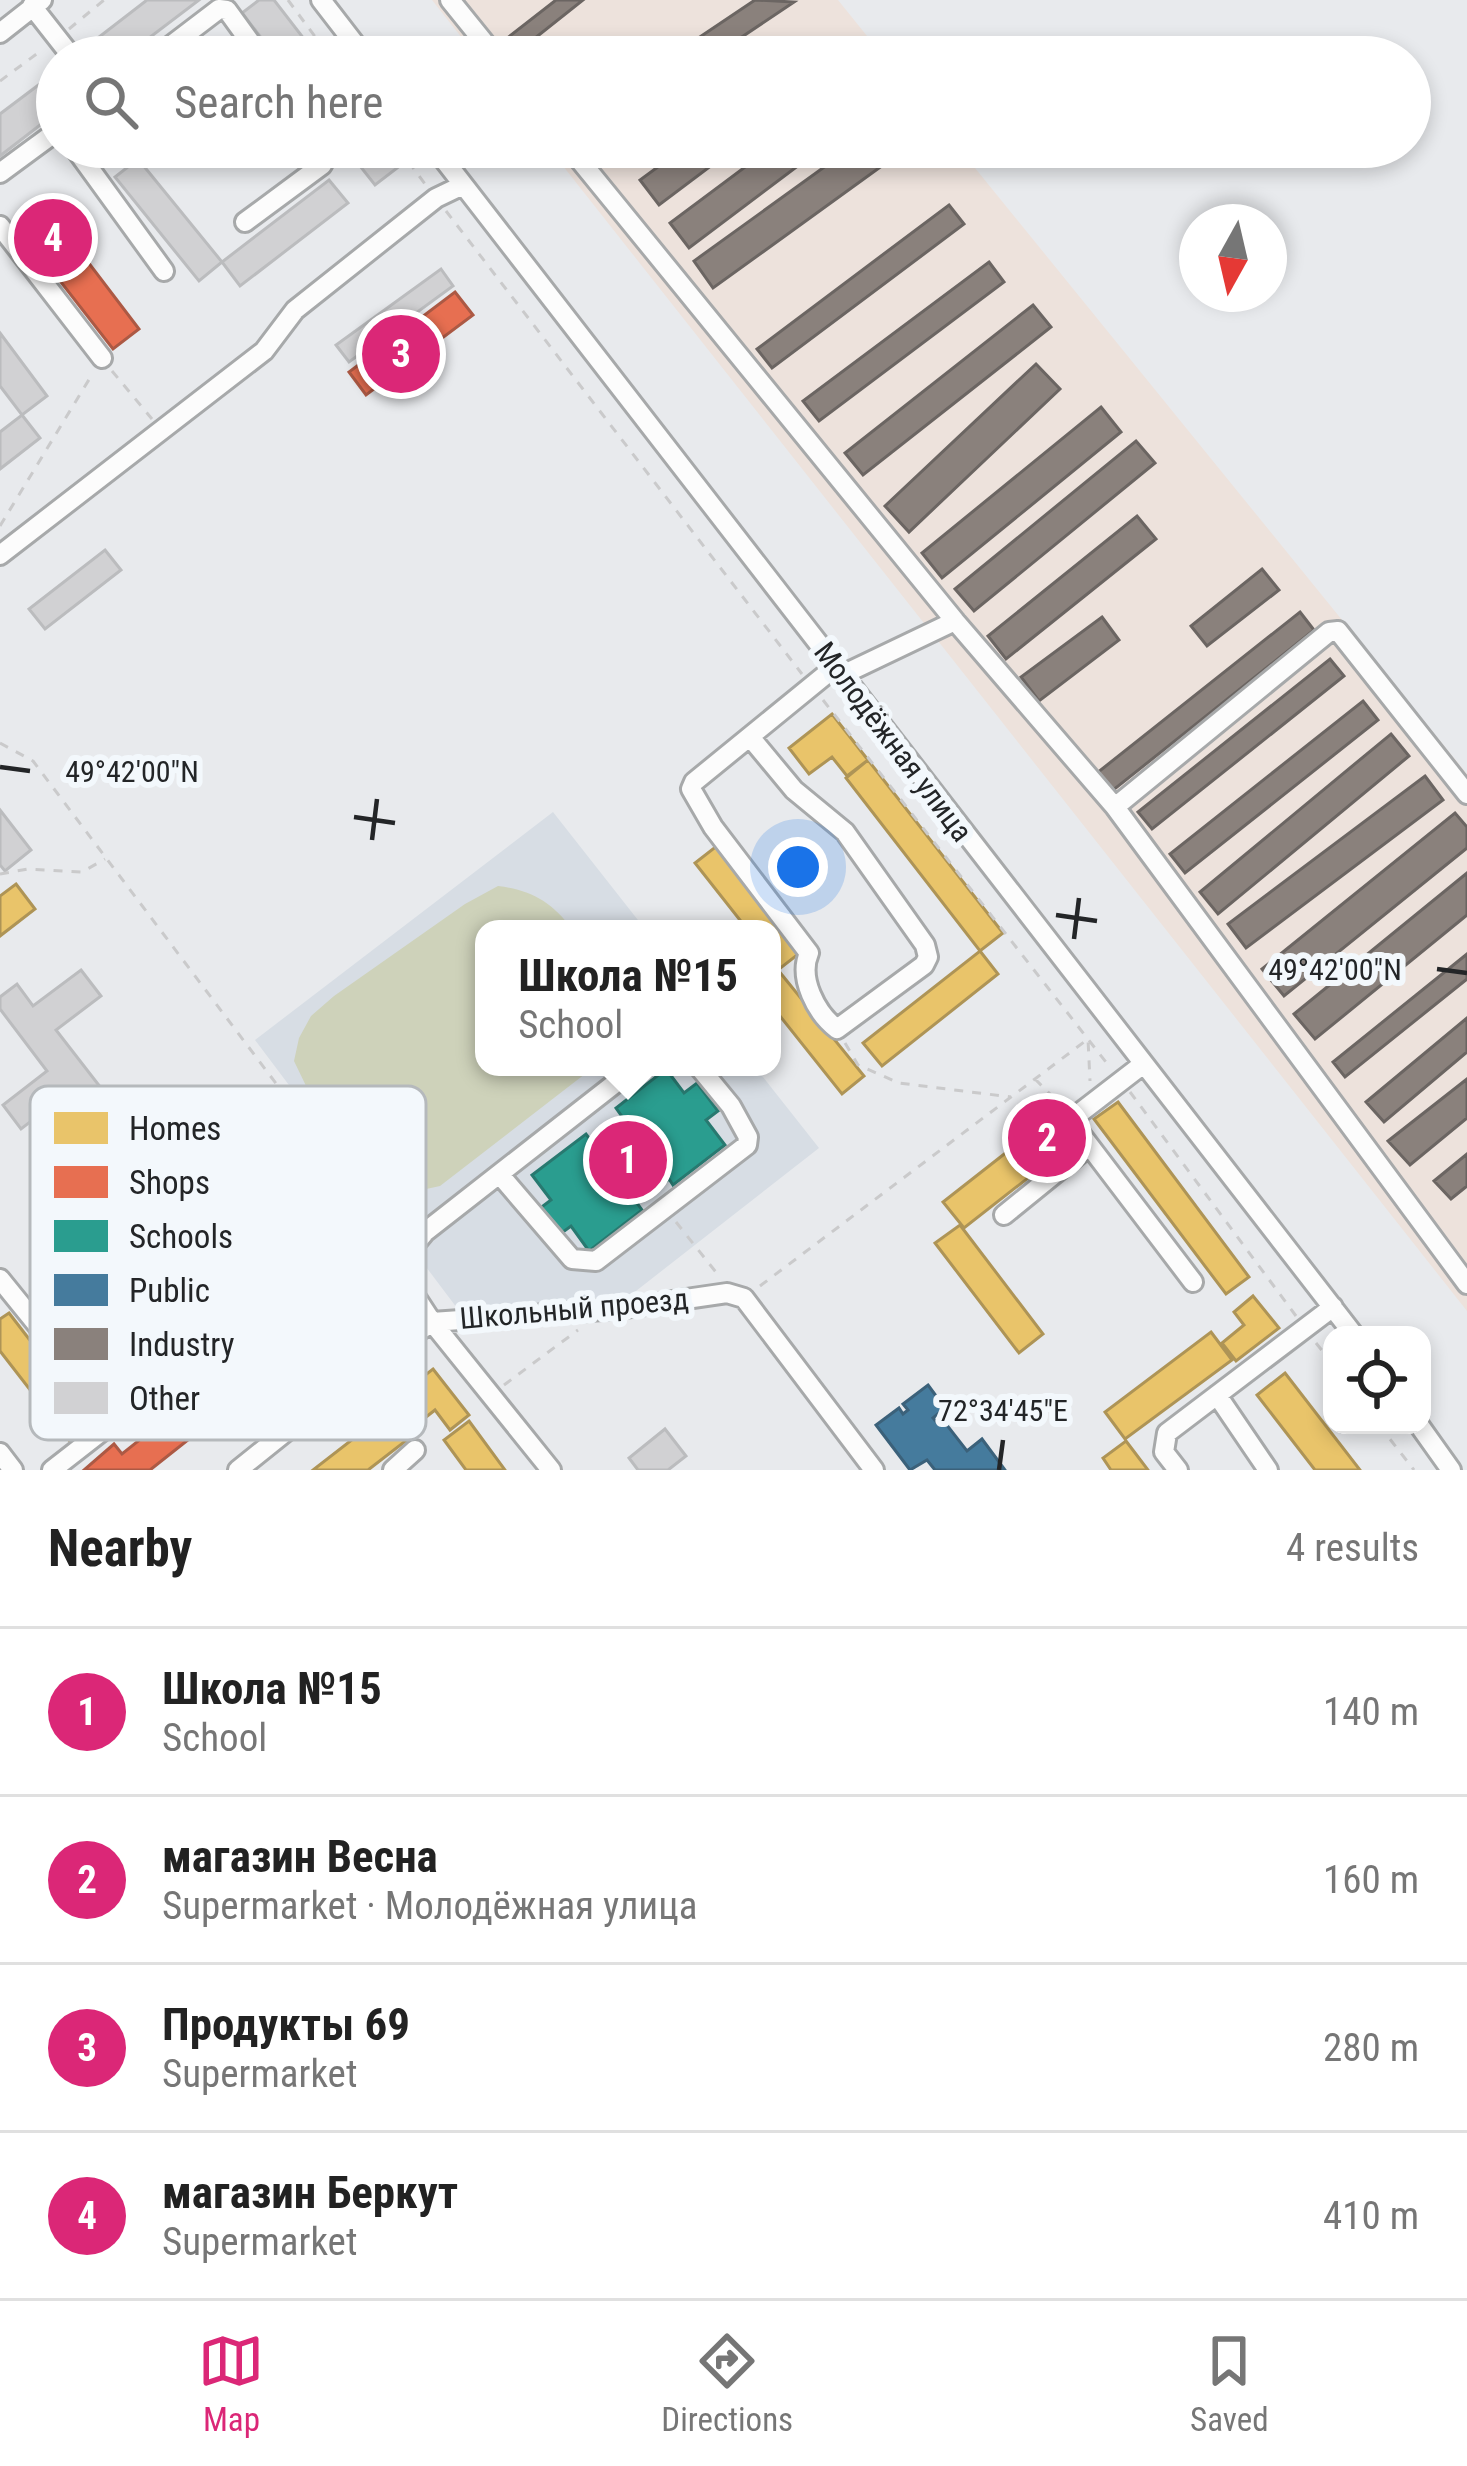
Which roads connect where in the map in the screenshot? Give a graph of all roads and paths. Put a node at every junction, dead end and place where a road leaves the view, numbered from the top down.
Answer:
1 (288, 0) edge
2 (321, 0) edge
3 (450, 0) edge
4 (37, 3) edge
5 (0, 33) edge
6 (59, 36) edge
7 (184, 36) edge
8 (245, 36) edge
9 (315, 36) edge
10 (349, 36) edge
11 (479, 36) edge
12 (36, 146) edge
13 (89, 168) edge
14 (318, 168) edge
15 (414, 168) edge
16 (450, 168) edge
17 (586, 168) edge
18 (0, 173) edge
19 (463, 184) junction
20 (436, 198) junction
21 (245, 222) dead end
22 (0, 226) edge
23 (164, 271) dead end
24 (102, 358) junction
25 (161, 430) junction
26 (0, 526) edge
27 (0, 555) edge
28 (955, 622) junction
29 (838, 671) junction
30 (812, 686) junction
31 (750, 737) junction
32 (0, 743) edge
33 (1467, 794) edge
34 (1115, 807) junction
35 (106, 858) junction
36 (0, 874) edge
37 (836, 1029) junction
38 (1088, 1040) junction
39 (1142, 1065) junction
40 (625, 1076) edge
41 (706, 1076) edge
42 (1035, 1079) junction
43 (1122, 1081) junction
44 (278, 1086) edge
45 (1012, 1097) junction
46 (1090, 1105) junction
47 (1076, 1120) junction
48 (1090, 1146) junction
49 (500, 1174) junction
50 (666, 1209) junction
51 (1004, 1215) dead end
52 (426, 1231) edge
53 (0, 1279) edge
54 (1192, 1282) dead end
55 (1467, 1285) edge
56 (735, 1295) junction
57 (1333, 1307) junction
58 (30, 1314) edge
59 (426, 1315) edge
60 (431, 1322) junction
61 (426, 1326) edge
62 (1347, 1326) edge
63 (1305, 1328) junction
64 (575, 1331) dead end
65 (1323, 1351) edge
66 (502, 1386) dead end
67 (1217, 1394) junction
68 (1386, 1434) edge
69 (1425, 1434) edge
70 (91, 1440) edge
71 (275, 1440) edge
72 (415, 1450) dead end
73 (0, 1453) edge
74 (14, 1470) edge
75 (52, 1470) edge
76 (238, 1470) edge
77 (393, 1470) edge
78 (551, 1470) edge
79 (874, 1470) edge
80 (1178, 1470) edge
81 (1268, 1470) edge
82 (1414, 1470) edge
83 (1451, 1470) edge

1 - 9 path
2 - 10 street
3 - 11 street
4 - 5 street
4 - 6 street
7 - 8 street
12 - 18 street
13 - 23 street
14 - 21 street
15 - 20 path
16 - 19 street, Молодёжная улица
17 - 28 street
19 - 20 street
19 - 29 street, Молодёжная улица
20 - 25 street
20 - 30 path
22 - 24 street
24 - 25 path
24 - 26 path
25 - 27 street
28 - 29 street
28 - 34 street
29 - 30 street
29 - 39 street, Молодёжная улица
30 - 31 street
30 - 38 path
31 - 37 street
31 - 37 street
32 - 35 path
33 - 34 street
34 - 55 street
35 - 36 path
35 - 44 path
37 - 45 path
38 - 42 path
38 - 43 path
38 - 46 path
39 - 43 street
39 - 57 street, Молодёжная улица
40 - 49 street
41 - 50 street
42 - 45 path
42 - 47 path
43 - 46 street
43 - 63 path
45 - 56 path
46 - 47 street
47 - 48 street
48 - 51 street
48 - 54 street
49 - 50 street
49 - 52 street
50 - 56 path
53 - 58 street
56 - 60 street, Школьный проезд
56 - 79 street
57 - 62 street, Молодёжная улица
57 - 63 street
59 - 60 street
60 - 61 street, Школьный проезд
60 - 78 street
63 - 65 path
63 - 67 street
64 - 66 path
67 - 80 street
67 - 81 street
68 - 82 path
69 - 83 street
70 - 75 street
71 - 76 street, Школьный проезд
72 - 77 street
73 - 74 street

